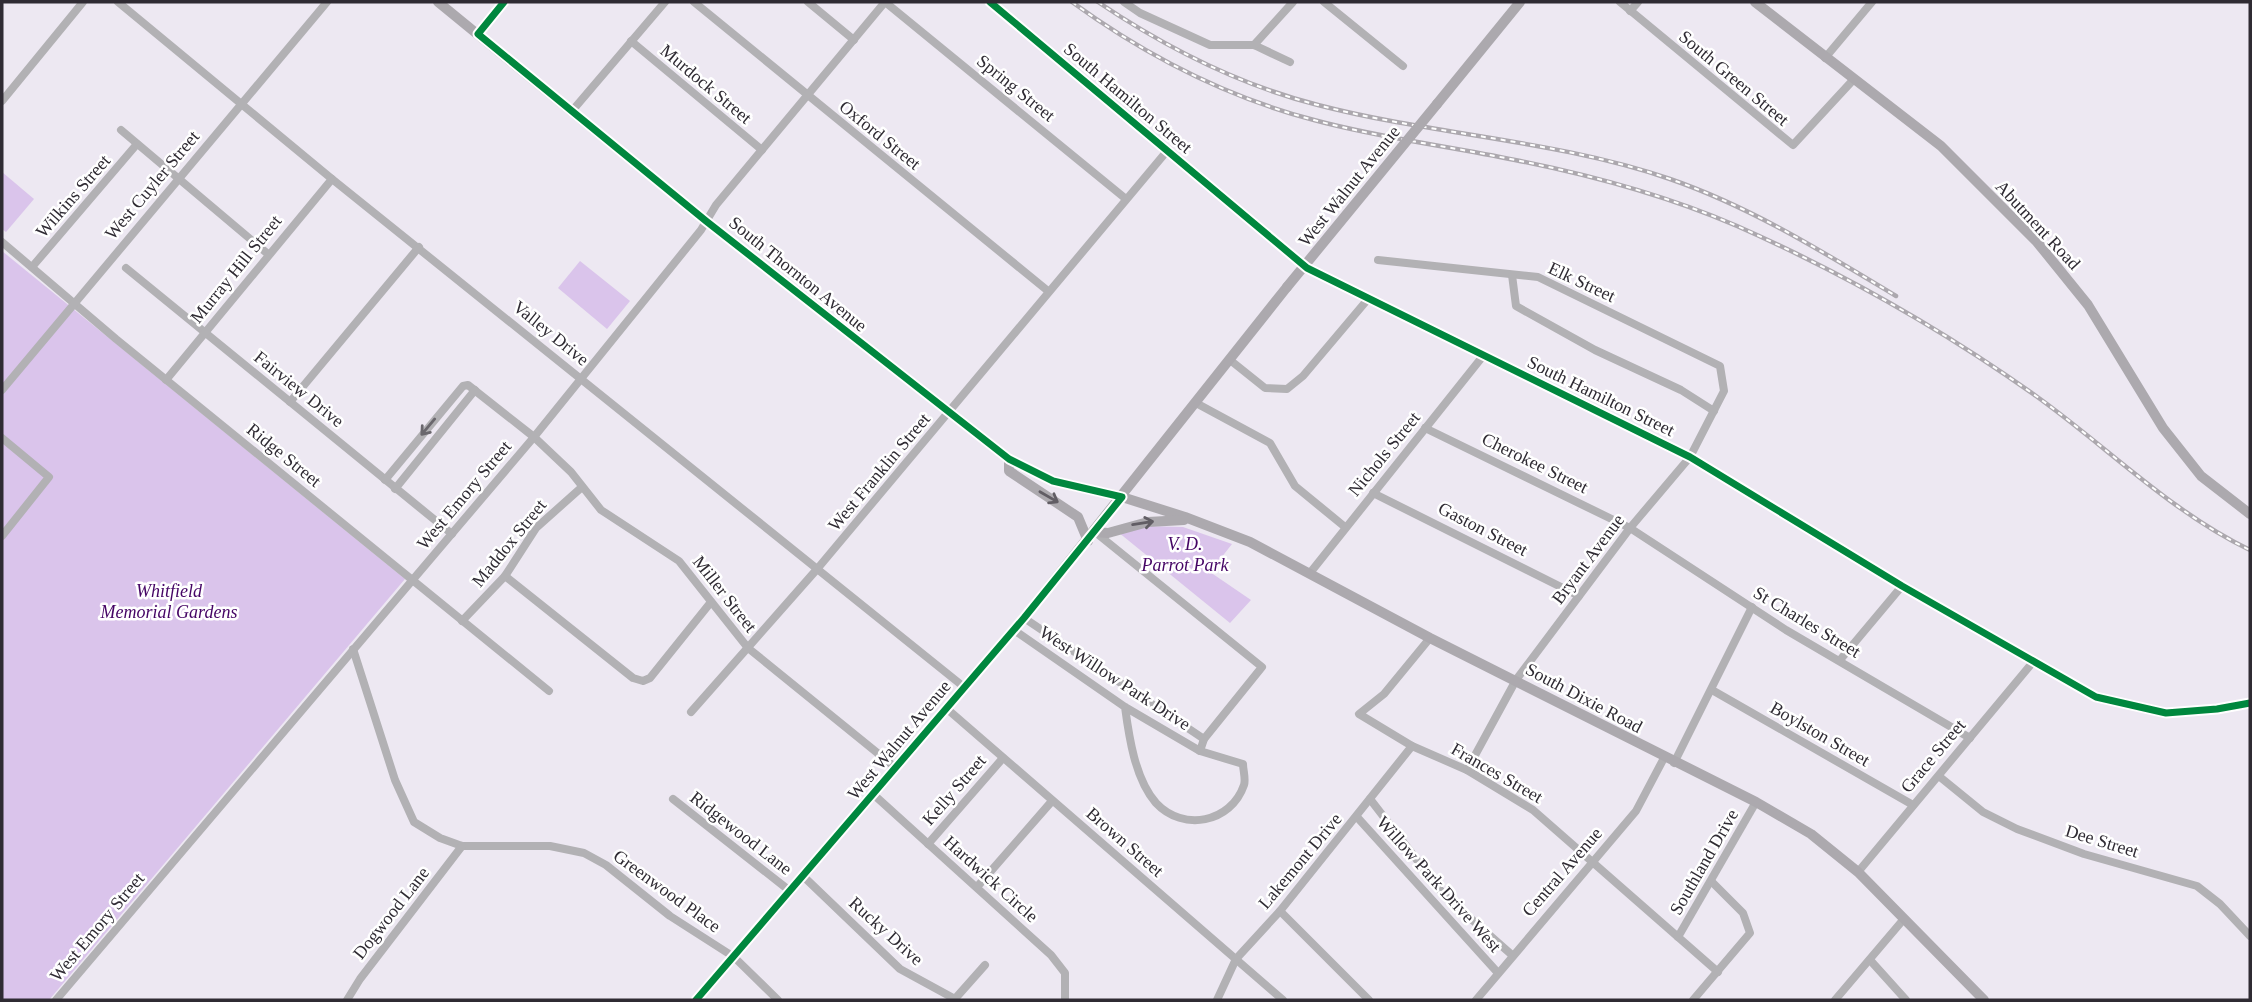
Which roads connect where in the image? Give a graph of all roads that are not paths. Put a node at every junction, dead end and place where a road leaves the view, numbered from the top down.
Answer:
1 (83, 2) edge
2 (118, 2) edge
3 (327, 2) edge
4 (438, 2) edge
5 (504, 2) edge
6 (665, 2) edge
7 (694, 2) edge
8 (808, 2) edge
9 (885, 2) edge
10 (989, 2) edge
11 (1124, 2) edge
12 (1293, 2) edge
13 (1324, 2) edge
14 (1520, 2) edge
15 (1620, 2) edge
16 (1638, 2) edge
17 (1755, 2) edge
18 (1872, 2) edge
19 (1630, 11) junction
20 (478, 34) junction
21 (854, 40) junction
22 (631, 41) junction
23 (1254, 45) junction
24 (1825, 58) junction
25 (1290, 62) dead end
26 (1403, 66) dead end
27 (1854, 79) junction
28 (807, 96) junction
29 (2, 101) edge
30 (242, 103) junction
31 (572, 111) junction
32 (121, 130) dead end
33 (137, 145) junction
34 (762, 150) junction
35 (1167, 150) junction
36 (178, 178) junction
37 (332, 179) junction
38 (1126, 199) junction
39 (706, 220) junction
40 (2, 242) edge
41 (419, 247) junction
42 (268, 254) junction
43 (1378, 260) dead end
44 (32, 267) junction
45 (126, 268) dead end
46 (1512, 275) junction
47 (1048, 291) junction
48 (1367, 299) junction
49 (74, 303) junction
50 (204, 333) junction
51 (1483, 356) junction
52 (1230, 360) junction
53 (1720, 366) joint
54 (582, 379) junction
55 (166, 380) junction
56 (2, 390) edge
57 (475, 390) junction
58 (290, 402) junction
59 (1196, 403) junction
60 (1714, 411) junction
61 (949, 414) junction
62 (1425, 428) junction
63 (534, 437) junction
64 (2, 438) edge
65 (1690, 457) junction
66 (1009, 459) junction
67 (385, 480) junction
68 (582, 487) junction
69 (395, 489) junction
70 (1373, 492) junction
71 (1122, 497) junction
72 (2250, 514) edge
73 (1193, 520) junction
74 (1345, 527) junction
75 (1630, 528) junction
76 (1095, 532) junction
77 (452, 534) junction
78 (2, 536) edge
79 (1088, 541) junction
80 (818, 568) junction
81 (1310, 573) junction
82 (505, 576) junction
83 (413, 580) junction
84 (1902, 586) junction
85 (1579, 596) junction
86 (712, 603) junction
87 (1752, 607) junction
88 (1024, 618) junction
89 (462, 621) junction
90 (1014, 630) junction
91 (1430, 638) junction
92 (748, 648) junction
93 (353, 649) junction
94 (1840, 660) junction
95 (2033, 662) junction
96 (1516, 680) junction
97 (964, 687) junction
98 (1712, 690) junction
99 (549, 691) dead end
100 (2250, 703) edge
101 (1125, 706) junction
102 (947, 708) junction
103 (691, 712) dead end
104 (1970, 738) junction
105 (1203, 739) junction
106 (1412, 746) junction
107 (1200, 751) junction
108 (1003, 758) junction
109 (1669, 761) junction
110 (895, 768) junction
111 (1467, 770) junction
112 (1940, 777) junction
113 (873, 794) junction
114 (673, 799) dead end
115 (1370, 799) junction
116 (1052, 801) junction
117 (1756, 802) junction
118 (1913, 805) junction
119 (1357, 817) junction
120 (928, 844) junction
121 (462, 846) junction
122 (1591, 864) junction
123 (1858, 872) junction
124 (803, 876) junction
125 (1712, 882) junction
126 (977, 887) junction
127 (790, 891) junction
128 (1280, 911) junction
129 (1903, 920) junction
130 (2250, 936) edge
131 (1678, 937) junction
132 (1512, 955) junction
133 (734, 957) junction
134 (1236, 959) junction
135 (1870, 960) junction
136 (985, 965) dead end
137 (1718, 972) junction
138 (1498, 973) junction
139 (56, 1000) edge
140 (347, 1000) edge
141 (696, 1000) edge
142 (778, 1000) edge
143 (954, 1000) edge
144 (1065, 1000) edge
145 (1217, 1000) edge
146 (1283, 1000) edge
147 (1369, 1000) edge
148 (1476, 1000) edge
149 (1693, 1000) edge
150 (1835, 1000) edge
151 (1906, 1000) edge
152 (1984, 1000) edge

1 - 29 street
2 - 30 street, Valley Drive
3 - 30 street, West Cuyler Street
4 - 20 main road, South Thornton Avenue
5 - 20 main road
6 - 22 street
7 - 28 street, Oxford Street
8 - 21 street
9 - 21 street, West Emory Street
9 - 38 street, Spring Street
10 - 35 street, South Hamilton Street
11 - 23 street
12 - 23 street
13 - 26 street
14 - 52 main road, West Walnut Avenue, bridge
15 - 19 street, South Green Street
16 - 19 street
17 - 24 main road, Abutment Road
18 - 24 street
19 - 27 street, South Green Street
20 - 31 main road, South Thornton Avenue
21 - 28 street, West Emory Street
22 - 31 street
22 - 34 street, Murdock Street
23 - 25 street
24 - 27 main road, Abutment Road
27 - 72 main road, Abutment Road
28 - 34 street, West Emory Street
28 - 47 street, Oxford Street
30 - 36 street, West Cuyler Street
30 - 37 street, Valley Drive
31 - 39 main road, South Thornton Avenue
32 - 33 street
33 - 36 street
33 - 44 street, Wilkins Street
34 - 39 street, West Emory Street
35 - 38 street, West Franklin Street
35 - 48 street, South Hamilton Street
36 - 42 street
36 - 49 street, West Cuyler Street
37 - 41 street, Valley Drive
37 - 42 street, Murray Hill Street
38 - 47 street, West Franklin Street
39 - 54 street, West Emory Street
39 - 61 main road, South Thornton Avenue
40 - 44 street, Ridge Street
41 - 54 street, Valley Drive
41 - 58 street
42 - 50 street, Murray Hill Street
43 - 46 street, Elk Street
44 - 49 street, Ridge Street
45 - 50 street, Fairview Drive
46 - 53 street, Elk Street
46 - 60 street
47 - 61 street, West Franklin Street
48 - 51 street, South Hamilton Street
48 - 52 street
49 - 55 street, Ridge Street
49 - 56 street, West Cuyler Street
50 - 55 street, Murray Hill Street
50 - 58 street, Fairview Drive
51 - 62 street, Nichols Street
51 - 65 street, South Hamilton Street
52 - 59 main road, West Walnut Avenue
53 - 60 street, Bryant Avenue
54 - 63 street, West Emory Street
54 - 80 street, Valley Drive
55 - 83 street, Ridge Street
57 - 63 street, Miller Street
57 -> 67 street
57 - 69 street
58 - 67 street, Fairview Drive
59 - 71 main road, West Walnut Avenue
59 - 74 street
60 - 65 street, Bryant Avenue
61 - 66 main road, South Thornton Avenue
61 - 80 street, West Franklin Street
62 - 70 street, Nichols Street
62 - 75 street, Cherokee Street
63 - 68 street, Miller Street
63 - 77 street, West Emory Street
64 - 78 street
65 - 75 street, Bryant Avenue
65 - 84 street, South Hamilton Street
66 - 71 main road, South Thornton Avenue
66 -> 79 main road
67 - 69 street, Fairview Drive
68 - 82 street, Maddox Street
68 - 86 street, Miller Street
69 - 77 street, Fairview Drive
70 - 74 street, Nichols Street
70 - 85 street, Gaston Street
71 - 73 main road, South Dixie Road
71 - 76 main road, West Walnut Avenue
76 -> 73 main road
73 - 81 main road, South Dixie Road
74 - 81 street, Nichols Street
75 - 85 street, Bryant Avenue
75 - 87 street, St Charles Street
76 - 79 main road, West Walnut Avenue
76 - 105 street
77 - 83 street, West Emory Street
79 - 88 main road, West Walnut Avenue
80 - 92 street, West Franklin Street
80 - 97 street, Valley Drive
81 - 91 main road, South Dixie Road
82 - 86 street
82 - 89 street, Maddox Street
83 - 89 street, Ridge Street
83 - 93 street, West Emory Street
84 - 94 street
84 - 95 street, South Hamilton Street
85 - 96 street, Bryant Avenue
86 - 92 street, Miller Street
87 - 94 street, St Charles Street
87 - 98 street, Central Avenue
88 - 90 main road, West Walnut Avenue
88 - 105 street
89 - 99 street, Ridge Street
90 - 97 main road, West Walnut Avenue
90 - 101 street, West Willow Park Drive
91 - 96 main road, South Dixie Road
91 - 106 street, Frances Street
92 - 103 street, West Franklin Street
92 - 110 street, Miller Street
93 - 121 street, Greenwood Place
93 - 139 street, West Emory Street
94 - 104 street, St Charles Street
95 - 100 street, South Hamilton Street
95 - 104 street, Grace Street
96 - 109 main road, South Dixie Road
96 - 111 street, Bryant Avenue
97 - 102 main road, West Walnut Avenue
98 - 109 street, Central Avenue
98 - 118 street, Boylston Street
101 - 107 street, West Willow Park Drive
101 - 107 street, West Willow Park Drive
102 - 108 street, Brown Street
102 - 110 main road, West Walnut Avenue
104 - 112 street, Grace Street
105 - 107 street
106 - 111 street, Frances Street
106 - 115 street, Lakemont Drive
108 - 116 street, Brown Street
108 - 120 street, Kelly Street
109 - 117 main road, South Dixie Road
109 - 122 street, Central Avenue
110 - 113 main road, West Walnut Avenue
111 - 122 street, Frances Street
112 - 118 street, Grace Street
112 - 130 street, Dee Street
113 - 120 street, Hardwick Circle
113 - 124 main road, West Walnut Avenue
114 - 127 street, Ridgewood Lane
115 - 119 street, Lakemont Drive
115 - 132 street
116 - 126 street
116 - 134 street, Brown Street
117 - 123 main road, South Dixie Road
117 - 125 street, Southland Drive
118 - 123 street, Grace Street
119 - 128 street, Lakemont Drive
119 - 138 street, Willow Park Drive West
120 - 126 street, Hardwick Circle
121 - 133 street, Greenwood Place
121 - 140 street, Dogwood Lane
122 - 131 street, Frances Street
122 - 132 street, Central Avenue
123 - 129 main road, South Dixie Road
124 - 127 main road, West Walnut Avenue
124 - 143 street, Rucky Drive
125 - 131 street, Southland Drive
125 - 137 street
126 - 144 street, Hardwick Circle
127 - 133 main road, West Walnut Avenue
128 - 134 street, Lakemont Drive
128 - 147 street
129 - 135 street
129 - 152 main road, South Dixie Road
131 - 137 street, Frances Street
132 - 138 street, Central Avenue
133 - 141 main road, West Walnut Avenue
133 - 142 street, Greenwood Place
134 - 145 street, Lakemont Drive
134 - 146 street, Brown Street
135 - 150 street
135 - 151 street
136 - 143 street
137 - 149 street
138 - 148 street, Central Avenue

